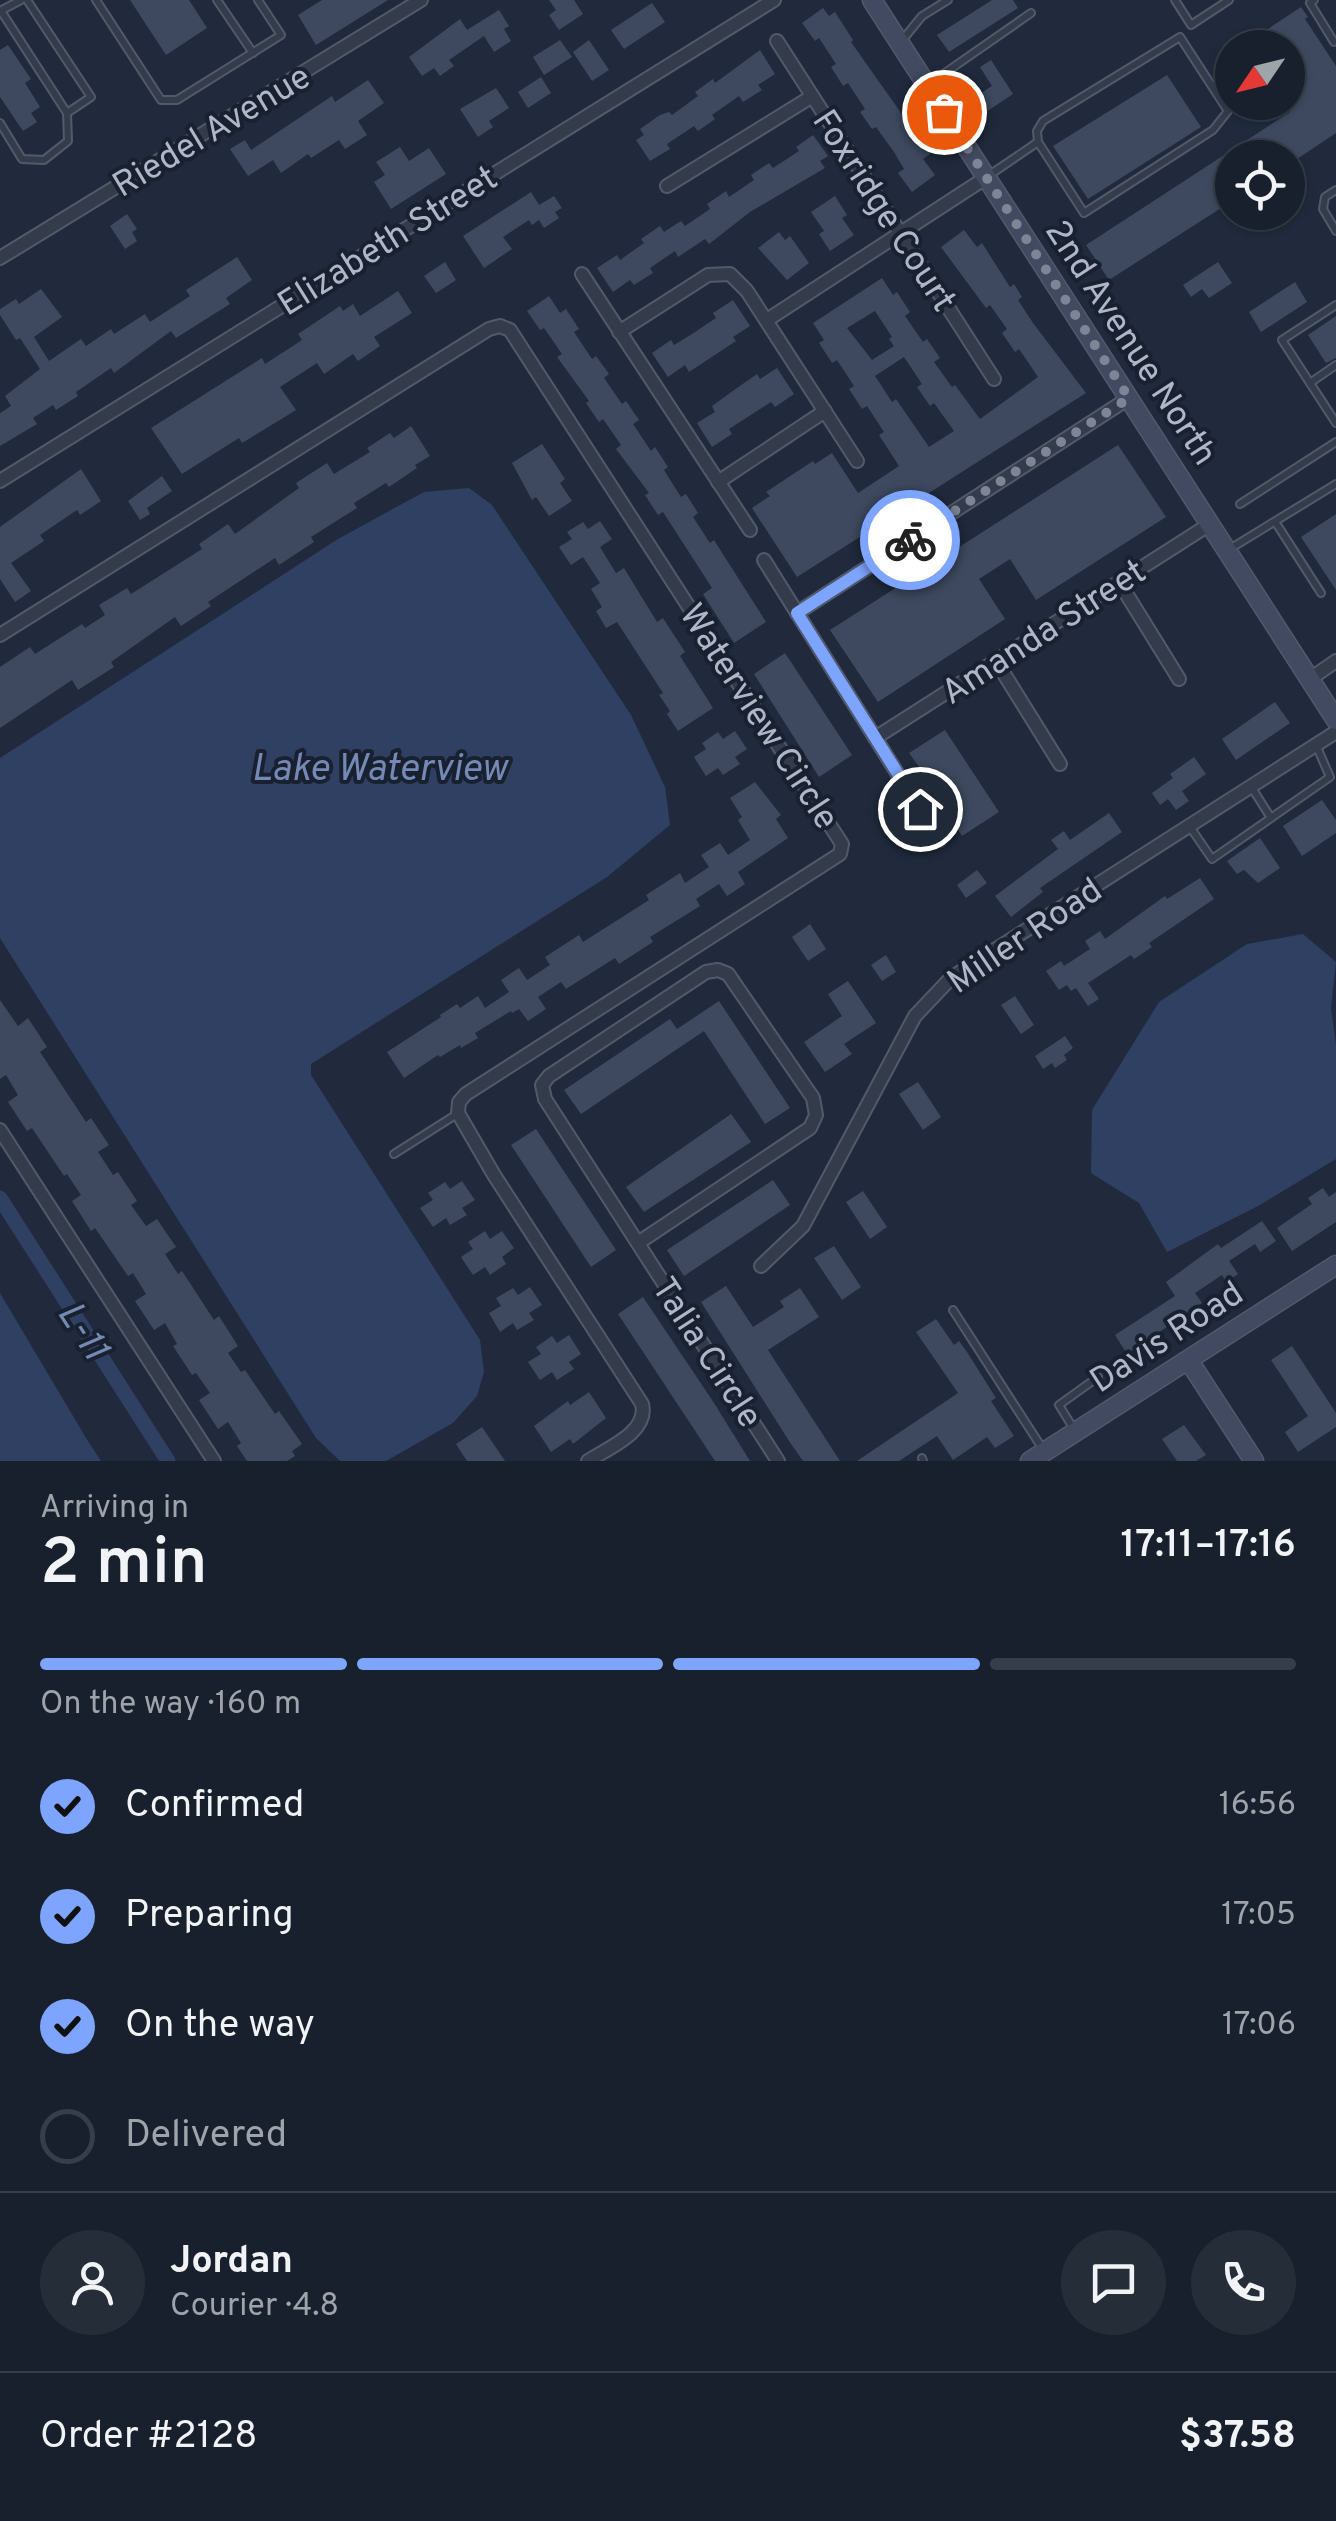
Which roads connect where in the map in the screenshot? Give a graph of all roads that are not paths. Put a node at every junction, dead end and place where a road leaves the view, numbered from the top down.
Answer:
1 (24, 0) edge
2 (96, 0) edge
3 (217, 0) edge
4 (258, 0) edge
5 (421, 0) edge
6 (774, 0) edge
7 (872, 0) edge
8 (948, 0) edge
9 (1176, 0) edge
10 (1229, 0) edge
11 (1310, 1) edge
12 (0, 11) edge
13 (1031, 13) dead end
14 (1191, 25) junction
15 (1180, 37) junction
16 (777, 41) dead end
17 (1334, 42) edge
18 (900, 44) junction
19 (252, 53) junction
20 (927, 86) junction
21 (811, 96) junction
22 (67, 113) junction
23 (0, 123) edge
24 (1038, 142) junction
25 (987, 177) junction
26 (667, 186) dead end
27 (1336, 190) edge
28 (1336, 231) edge
29 (900, 234) junction
30 (0, 258) edge
31 (582, 274) dead end
32 (1336, 305) edge
33 (766, 320) junction
34 (620, 332) junction
35 (1336, 365) edge
36 (994, 379) dead end
37 (1310, 382) junction
38 (1129, 398) junction
39 (825, 411) junction
40 (1336, 422) edge
41 (1336, 442) edge
42 (857, 461) dead end
43 (0, 481) edge
44 (718, 482) junction
45 (1336, 484) edge
46 (1240, 504) dead end
47 (1210, 524) junction
48 (1276, 524) junction
49 (750, 530) dead end
50 (1227, 550) junction
51 (764, 560) dead end
52 (1119, 582) junction
53 (1321, 593) dead end
54 (797, 613) junction
55 (0, 635) edge
56 (996, 661) junction
57 (1336, 661) edge
58 (1178, 679) dead end
59 (1310, 679) junction
60 (1336, 720) edge
61 (1336, 732) edge
62 (875, 738) junction
63 (1316, 745) junction
64 (1060, 764) dead end
65 (1251, 787) junction
66 (1271, 818) junction
67 (1189, 826) junction
68 (939, 840) dead end
69 (458, 1113) junction
70 (0, 1130) edge
71 (394, 1154) dead end
72 (638, 1243) junction
73 (1336, 1265) edge
74 (760, 1266) dead end
75 (953, 1310) dead end
76 (1189, 1361) junction
77 (1098, 1377) dead end
78 (1076, 1432) junction
79 (1037, 1457) edge
80 (214, 1461) edge
81 (588, 1461) edge
82 (778, 1461) edge
83 (1254, 1461) edge

1 - 12 lane
1 - 22 lane
2 - 19 lane
3 - 19 lane
4 - 19 lane
5 - 30 street, Riedel Avenue
6 - 43 street, Elizabeth Street
7 - 18 street, 2nd Avenue North
8 - 18 lane
9 - 14 lane
10 - 14 lane
11 - 17 lane
12 - 22 lane
13 - 20 lane
14 - 15 lane
15 - 24 lane
15 - 24 lane
16 - 21 street, Foxridge Court
18 - 20 street, 2nd Avenue North
20 - 25 street, 2nd Avenue North
21 - 26 street
21 - 29 street, Foxridge Court
22 - 23 lane
24 - 25 lane
25 - 29 street
25 - 38 street, 2nd Avenue North
27 - 28 lane
29 - 33 street
29 - 36 street, Foxridge Court
31 - 34 street
32 - 37 lane
33 - 34 street
33 - 39 street
34 - 44 street
35 - 37 lane
37 - 40 lane
38 - 47 street, 2nd Avenue North
38 - 54 street
39 - 42 street
39 - 44 street
41 - 46 lane
44 - 49 street
45 - 48 lane
47 - 50 street, 2nd Avenue North
47 - 52 street, Amanda Street
48 - 50 lane
48 - 53 lane
50 - 59 street, 2nd Avenue North
51 - 54 street
52 - 56 street, Amanda Street
52 - 58 street
54 - 62 street
55 - 69 street, Waterview Circle
56 - 62 street, Amanda Street
56 - 64 street
57 - 59 street
59 - 60 street, 2nd Avenue North
61 - 63 street, Miller Road
62 - 68 street
63 - 65 street, Miller Road
63 - 66 lane
65 - 66 lane
65 - 67 street, Miller Road
66 - 67 lane
67 - 74 street, Miller Road
69 - 71 lane
69 - 81 street
70 - 80 street
72 - 72 street, Talia Circle
72 - 82 street, Talia Circle
73 - 76 street, Davis Road
75 - 79 lane
76 - 78 street, Davis Road
76 - 83 street
77 - 78 lane
78 - 79 street, Davis Road

